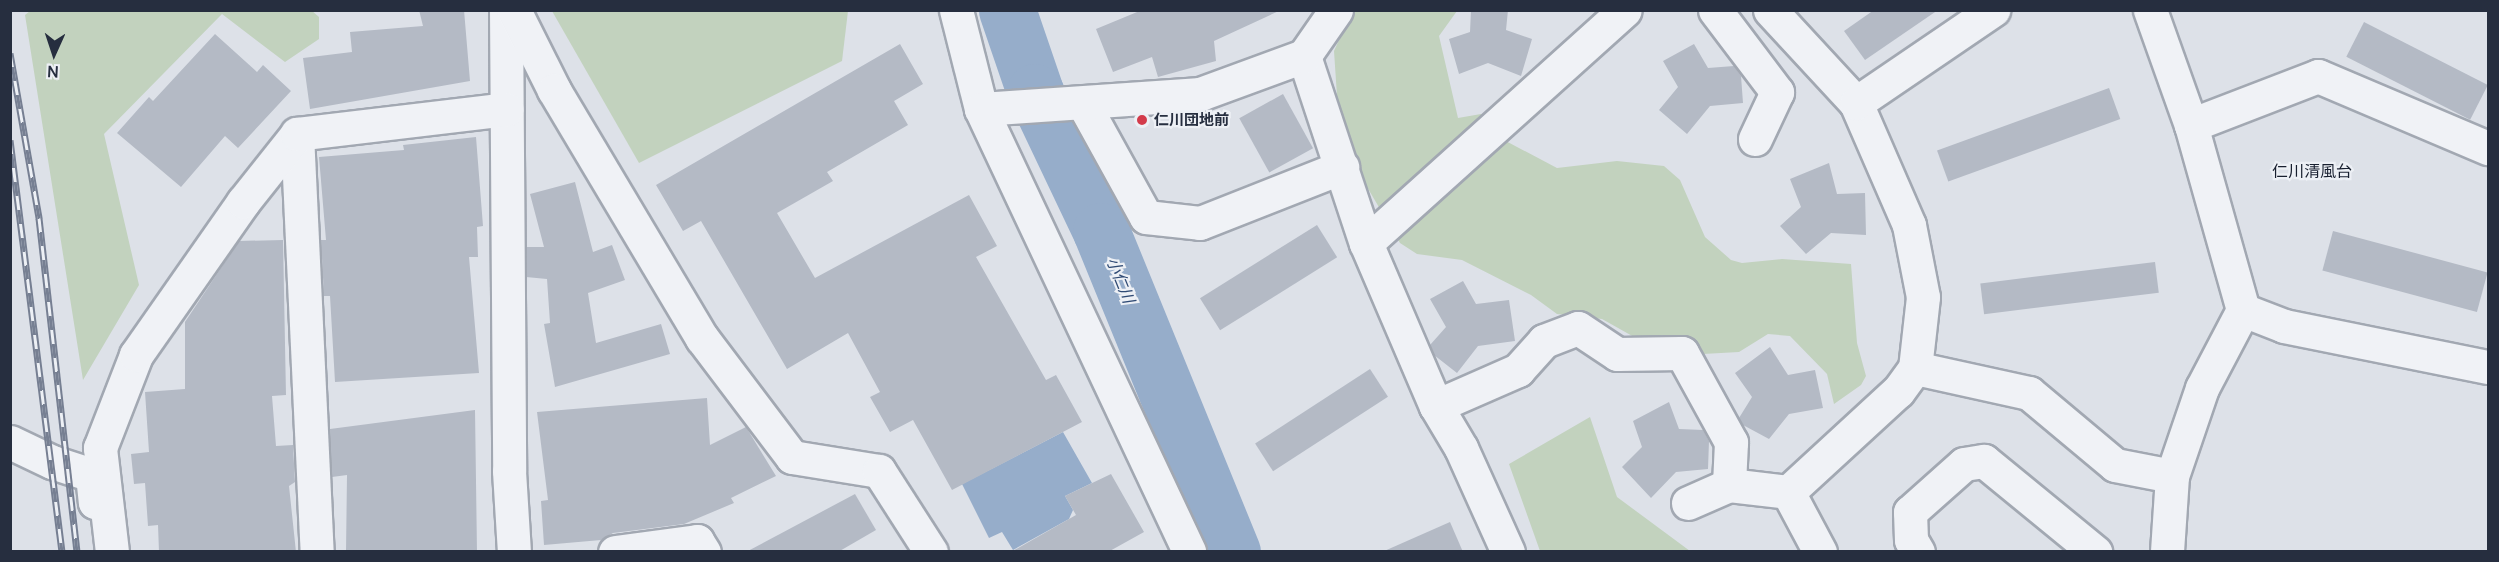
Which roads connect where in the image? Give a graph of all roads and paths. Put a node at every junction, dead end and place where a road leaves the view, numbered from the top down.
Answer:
1 (506, 10) edge
2 (514, 10) edge
3 (956, 10) edge
4 (1336, 10) edge
5 (1625, 10) edge
6 (1715, 10) edge
7 (1770, 10) edge
8 (1993, 10) edge
9 (2150, 10) edge
10 (1304, 56) junction
11 (1069, 104) junction
12 (1856, 104) junction
13 (992, 108) junction
14 (507, 109) junction
15 (2191, 125) junction
16 (297, 134) junction
17 (1755, 139) dead end
18 (2488, 148) edge
19 (1342, 166) junction
20 (1366, 243) junction
21 (2243, 310) junction
22 (2488, 367) edge
23 (1915, 368) junction
24 (1436, 406) junction
25 (10, 442) edge
26 (2172, 476) junction
27 (1729, 485) junction
28 (1788, 492) junction
29 (106, 501) junction
30 (1688, 503) dead end
31 (112, 552) edge
32 (317, 552) edge
33 (514, 552) edge
34 (615, 552) edge
35 (704, 552) edge
36 (931, 552) edge
37 (1190, 552) edge
38 (1508, 552) edge
39 (1820, 552) edge
40 (1918, 552) edge
41 (2095, 552) edge
42 (2167, 552) edge

1 - 14 street
2 - 36 street
3 - 13 street
4 - 10 street
5 - 20 street
6 - 17 street
7 - 12 street
8 - 12 street
9 - 15 street
10 - 11 street
10 - 19 street
11 - 13 street
11 - 19 street
12 - 23 street
13 - 37 street
14 - 16 street
14 - 33 street
15 - 18 street
15 - 21 street
16 - 29 street
16 - 32 street
19 - 20 street
20 - 24 street
21 - 22 street
21 - 26 street
23 - 26 street
23 - 28 street
24 - 27 street
24 - 38 street
25 - 29 street
26 - 42 street
27 - 28 street
27 - 30 street
28 - 39 street
29 - 31 street
34 - 35 street
40 - 41 street

